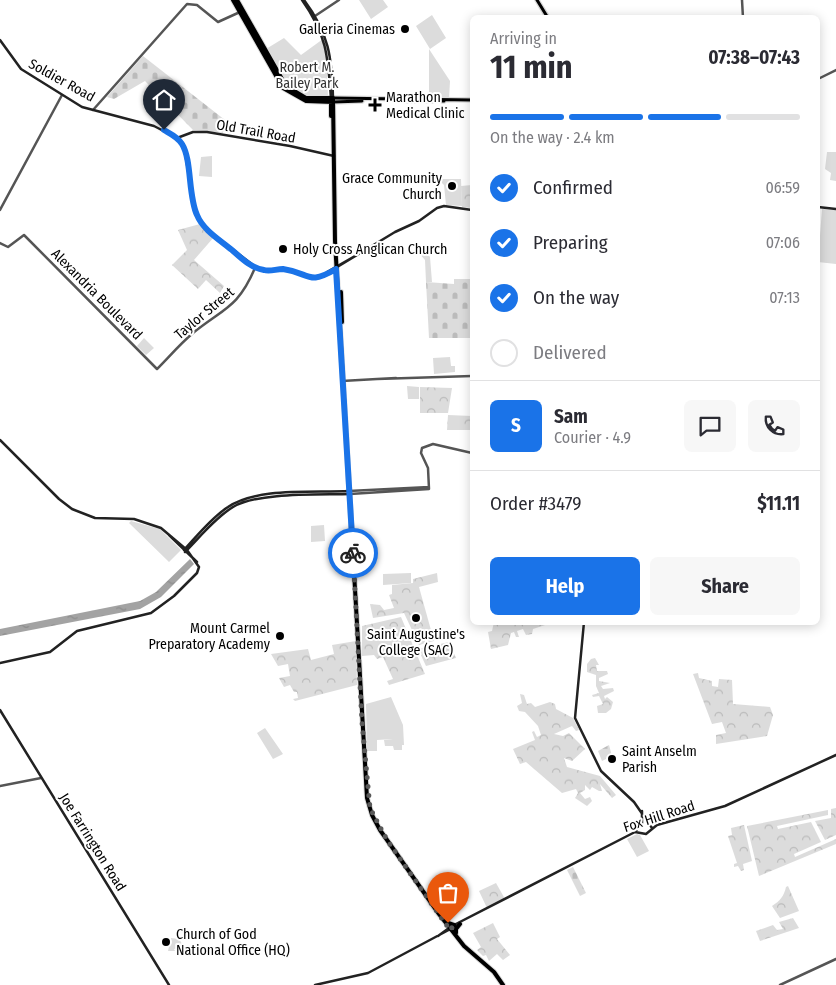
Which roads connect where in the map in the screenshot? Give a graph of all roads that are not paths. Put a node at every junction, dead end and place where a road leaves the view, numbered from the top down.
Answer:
1 (235, 0) edge
2 (303, 0) edge
3 (339, 0) edge
4 (537, 0) edge
5 (742, 0) edge
6 (242, 10) junction
7 (546, 15) edge
8 (743, 15) edge
9 (314, 16) junction
10 (0, 40) edge
11 (836, 70) edge
12 (820, 78) edge
13 (62, 95) junction
14 (332, 100) junction
15 (470, 101) edge
16 (322, 102) junction
17 (93, 110) junction
18 (331, 114) junction
19 (177, 138) junction
20 (333, 156) junction
21 (820, 207) edge
22 (836, 209) edge
23 (0, 210) edge
24 (470, 210) edge
25 (0, 242) edge
26 (337, 267) junction
27 (255, 268) junction
28 (157, 368) joint
29 (470, 376) edge
30 (344, 381) junction
31 (0, 440) edge
32 (470, 453) edge
33 (350, 492) junction
34 (185, 550) junction
35 (584, 625) edge
36 (0, 663) edge
37 (0, 710) edge
38 (836, 755) edge
39 (41, 778) junction
40 (0, 786) edge
41 (644, 816) junction
42 (652, 826) junction
43 (639, 829) junction
44 (636, 832) junction
45 (639, 834) junction
46 (435, 907) junction
47 (465, 921) junction
48 (460, 924) junction
49 (452, 928) junction
50 (456, 933) junction
51 (479, 959) junction
52 (836, 960) edge
53 (168, 985) edge
54 (315, 985) edge
55 (503, 985) edge
56 (782, 985) edge

1 - 6 highway
2 - 9 main road
3 - 9 street
4 - 7 main road
5 - 8 street
6 - 14 highway
6 - 16 highway
6 - 17 street
9 - 14 main road
10 - 13 main road, Soldier Road
11 - 12 street
13 - 17 main road, Soldier Road
13 - 23 street
14 - 15 main road
14 - 16 highway
14 - 18 highway
14 - 20 highway
16 - 18 highway
17 - 19 main road, Soldier Road
18 - 20 highway
19 - 20 main road, Old Trail Road
19 - 27 main road
20 - 26 highway
21 - 22 main road
24 - 26 main road
25 - 28 street, Alexandria Boulevard
26 - 27 main road
26 - 30 highway
27 - 28 street, Taylor Street
29 - 30 street
30 - 33 highway
31 - 34 main road
32 - 33 street
33 - 34 main road
33 - 46 highway
34 - 36 main road
35 - 41 main road
37 - 39 main road, Joe Farrington Road
38 - 42 main road, Fox Hill Road
39 - 40 street
39 - 53 main road, Joe Farrington Road
41 - 42 main road
41 - 43 main road
42 - 45 main road, Fox Hill Road
43 - 44 main road
43 - 45 main road
44 - 45 main road, Fox Hill Road
44 - 47 main road, Fox Hill Road
46 - 49 highway
46 - 49 highway
47 - 48 main road, Fox Hill Road
47 - 49 main road, Fox Hill Road
48 - 49 main road, Fox Hill Road
48 - 50 highway
49 - 50 highway
49 - 51 highway
49 - 54 main road, Fox Hill Road
50 - 51 highway
51 - 55 highway
52 - 56 street

